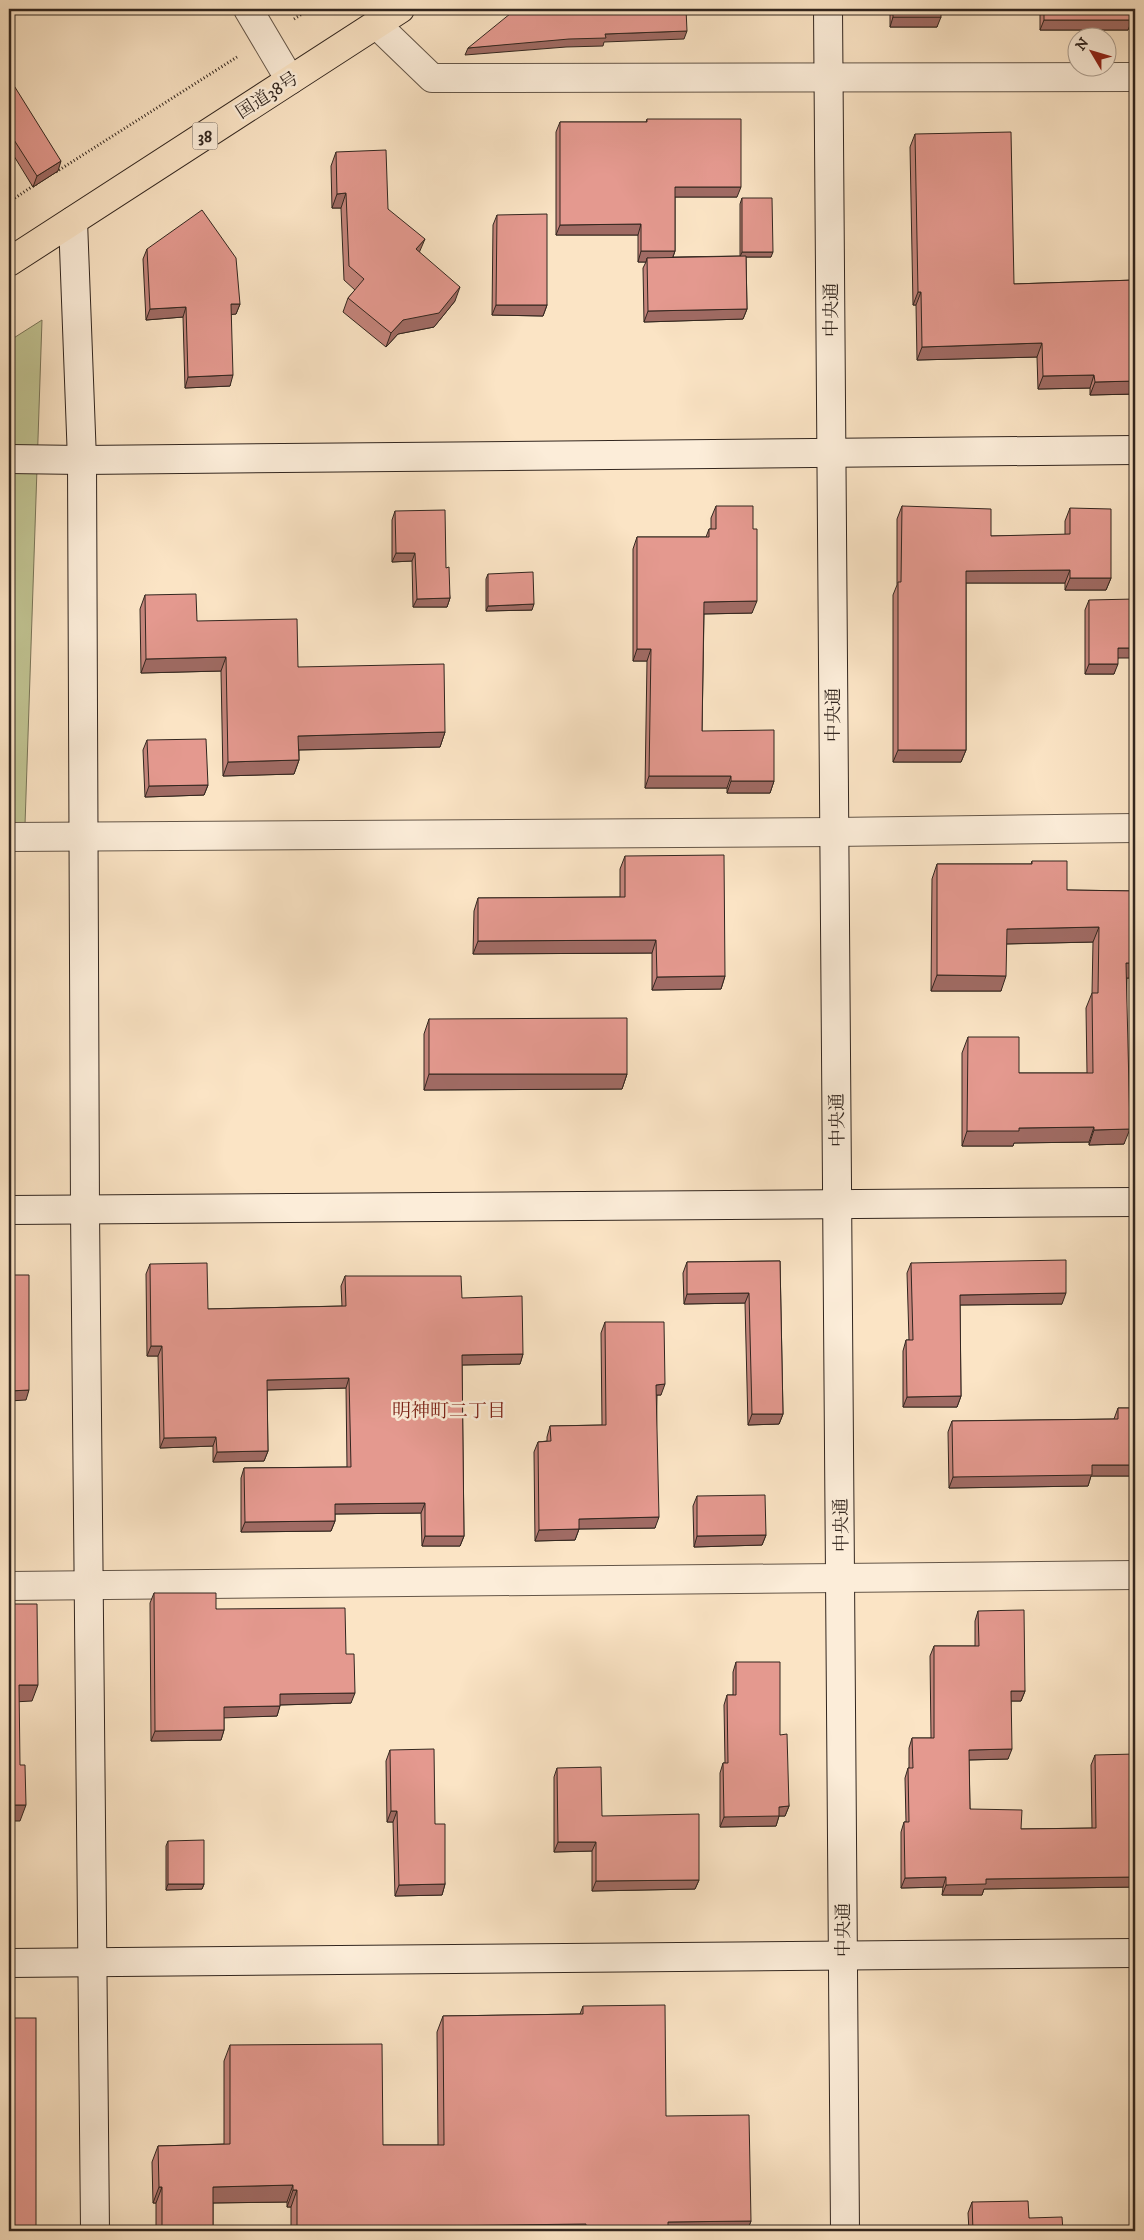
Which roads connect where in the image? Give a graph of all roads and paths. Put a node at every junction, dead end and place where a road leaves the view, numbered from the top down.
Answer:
1 (248, 9) edge
2 (310, 9) edge
3 (400, 9) edge
4 (828, 9) edge
5 (376, 24) junction
6 (266, 38) junction
7 (1135, 77) edge
8 (829, 79) junction
9 (290, 80) junction
10 (50, 175) edge
11 (42, 181) edge
12 (9, 202) edge
13 (73, 221) junction
14 (9, 262) edge
15 (1135, 450) edge
16 (832, 452) junction
17 (9, 459) edge
18 (82, 460) junction
19 (1135, 828) edge
20 (834, 832) junction
21 (9, 837) edge
22 (85, 838) junction
23 (1135, 1202) edge
24 (838, 1204) junction
25 (9, 1210) edge
26 (85, 1210) junction
27 (1135, 1575) edge
28 (842, 1579) junction
29 (90, 1585) junction
30 (9, 1586) edge
31 (1135, 1953) edge
32 (843, 1955) junction
33 (9, 1963) edge
34 (93, 1963) junction
35 (95, 2231) edge
36 (846, 2231) edge

1 - 6 street
2 - 6 path
3 - 5 highway, 国道38号 / 38
4 - 8 street, 中央通
5 - 8 street
5 - 9 highway, 国道38号 / 38
6 - 9 street
6 - 10 path
7 - 8 street
8 - 16 street, 中央通
9 - 13 highway, 国道38号 / 38
11 - 12 path
13 - 14 highway, 国道38号 / 38
13 - 18 street
15 - 16 street
16 - 18 street
16 - 20 street, 中央通
17 - 18 street
18 - 22 street
19 - 20 street
20 - 22 street
20 - 24 street, 中央通
21 - 22 street
22 - 26 street
23 - 24 street
24 - 26 street
24 - 28 street, 中央通
25 - 26 street
26 - 29 street
27 - 28 street
28 - 29 street
28 - 32 street, 中央通
29 - 30 street
29 - 34 street
31 - 32 street
32 - 34 street
32 - 36 street, 中央通
33 - 34 street
34 - 35 street

